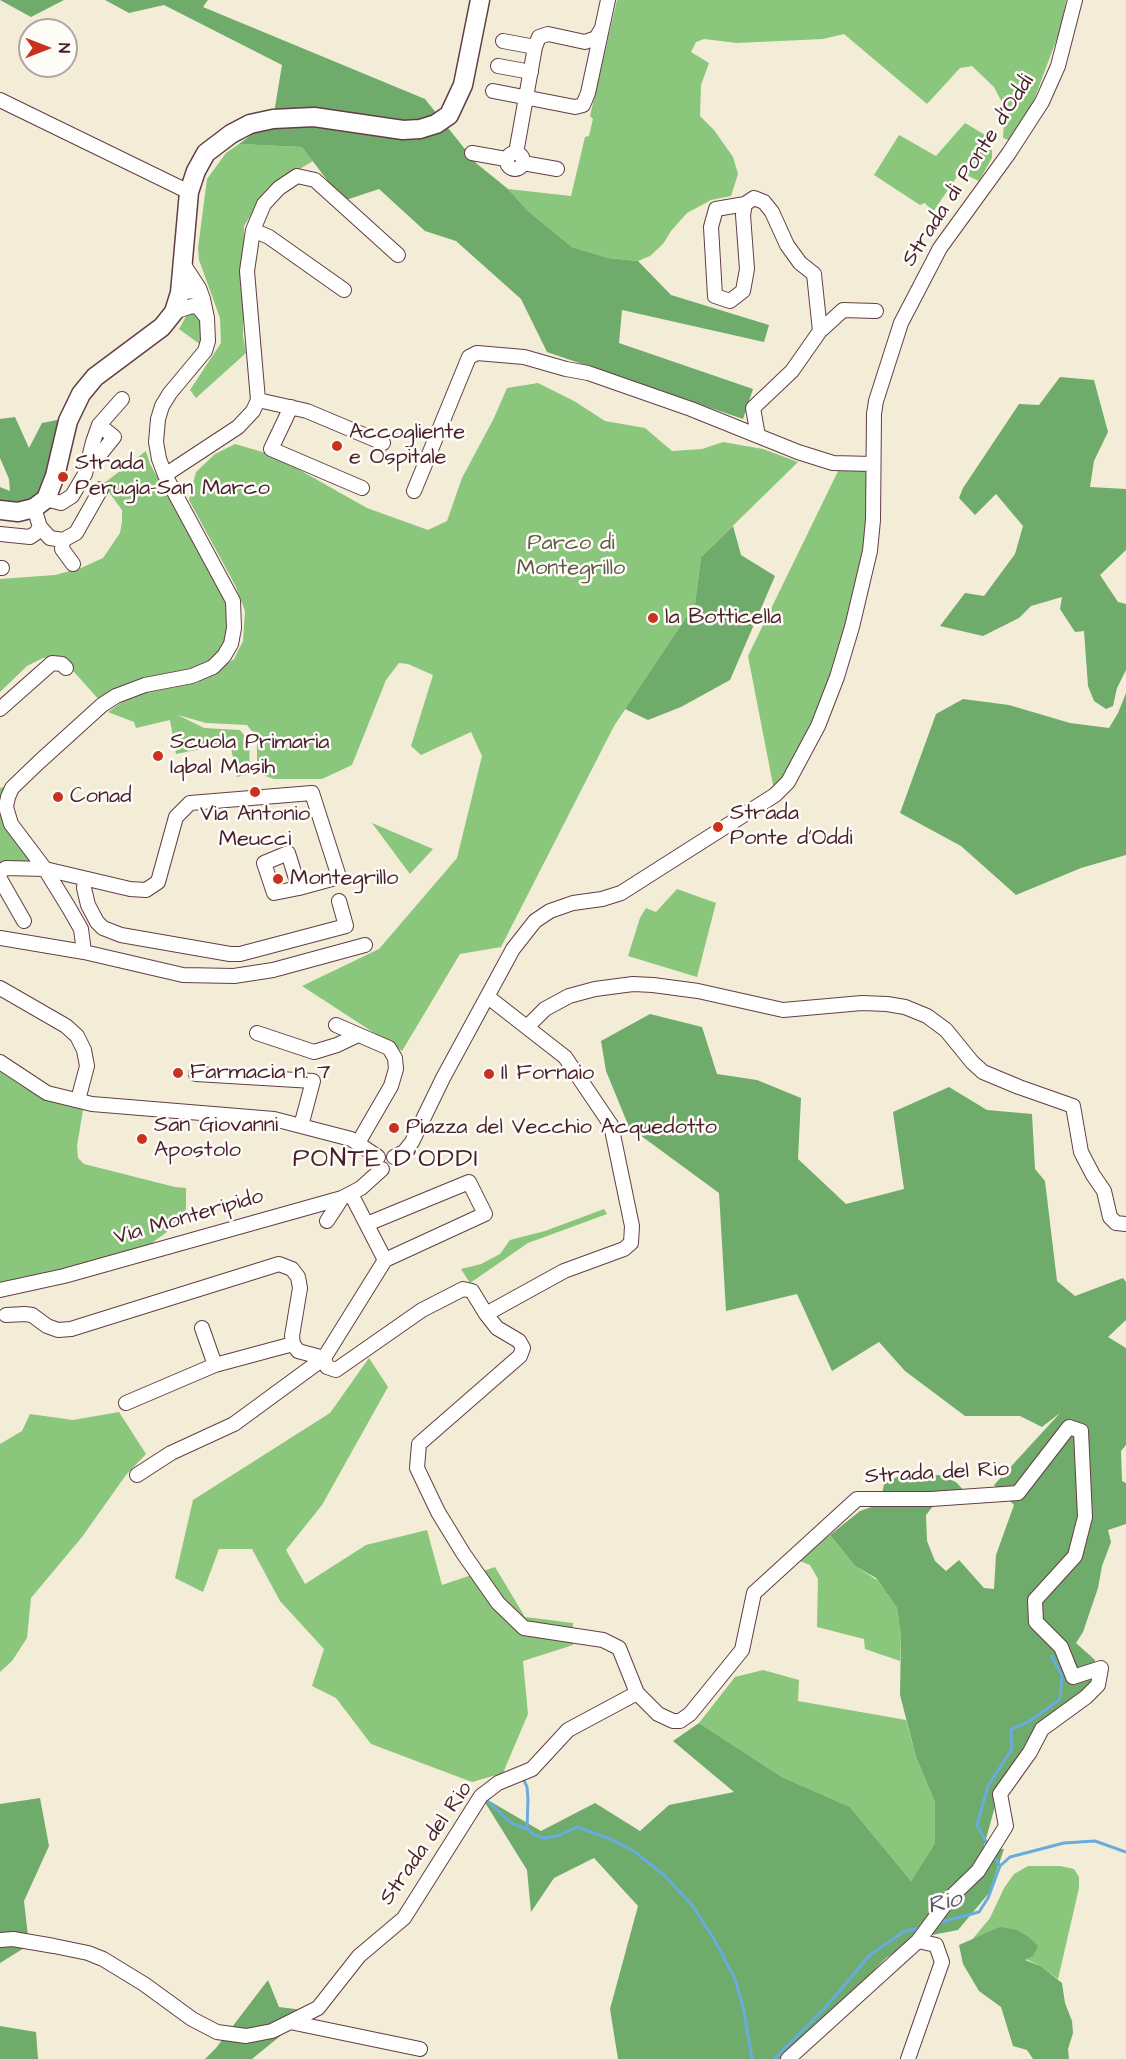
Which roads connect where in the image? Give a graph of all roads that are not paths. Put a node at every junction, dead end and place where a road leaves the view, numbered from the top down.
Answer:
1 (608, 0) edge
2 (1075, 0) edge
3 (478, 1) edge
4 (602, 28) junction
5 (503, 41) dead end
6 (535, 47) junction
7 (498, 66) dead end
8 (531, 72) junction
9 (493, 91) dead end
10 (526, 98) junction
11 (0, 100) edge
12 (472, 153) dead end
13 (515, 158) junction
14 (557, 170) dead end
15 (189, 192) junction
16 (745, 204) junction
17 (253, 230) junction
18 (398, 255) dead end
19 (184, 265) junction
20 (344, 290) dead end
21 (180, 293) junction
22 (200, 303) junction
23 (876, 311) dead end
24 (174, 312) junction
25 (820, 331) junction
26 (122, 399) dead end
27 (258, 400) junction
28 (291, 407) junction
29 (99, 425) junction
30 (758, 436) junction
31 (383, 443) dead end
32 (102, 452) dead end
33 (872, 464) junction
34 (165, 476) junction
35 (362, 488) dead end
36 (101, 489) dead end
37 (414, 491) dead end
38 (40, 504) junction
39 (0, 510) edge
40 (40, 527) junction
41 (0, 534) edge
42 (63, 540) junction
43 (73, 564) dead end
44 (66, 668) dead end
45 (0, 709) edge
46 (45, 869) junction
47 (0, 874) edge
48 (0, 879) edge
49 (85, 879) junction
50 (299, 888) dead end
51 (339, 901) dead end
52 (24, 921) dead end
53 (0, 938) edge
54 (365, 945) dead end
55 (84, 952) junction
56 (0, 988) edge
57 (488, 997) junction
58 (336, 1025) dead end
59 (527, 1028) junction
60 (257, 1033) dead end
61 (358, 1035) junction
62 (0, 1062) edge
63 (196, 1074) dead end
64 (78, 1100) junction
65 (301, 1126) junction
66 (358, 1143) junction
67 (380, 1163) junction
68 (346, 1196) junction
69 (327, 1221) dead end
70 (367, 1224) junction
71 (1126, 1224) edge
72 (385, 1260) junction
73 (0, 1290) edge
74 (486, 1314) junction
75 (6, 1315) dead end
76 (202, 1328) dead end
77 (293, 1344) junction
78 (326, 1355) junction
79 (215, 1365) junction
80 (126, 1403) dead end
81 (137, 1475) dead end
82 (637, 1693) junction
83 (921, 1937) junction
84 (0, 1940) edge
85 (290, 2022) junction
86 (420, 2049) dead end
87 (788, 2059) edge
88 (908, 2059) edge

1 - 4 street
2 - 33 street, Strada di Ponte d'Oddi
3 - 15 main road
4 - 6 street
4 - 10 street
5 - 6 street
6 - 8 street
7 - 8 street
8 - 10 street
9 - 10 street
10 - 13 street
11 - 15 street
12 - 13 street
13 - 14 street
15 - 19 main road
16 - 16 street
16 - 25 street
17 - 18 street
17 - 20 street
17 - 27 street
19 - 21 main road
19 - 22 street
21 - 22 street
21 - 24 main road
22 - 24 street
22 - 34 street
23 - 25 street
24 - 38 main road
25 - 30 street
26 - 29 street
27 - 28 street
27 - 34 street
28 - 31 street
28 - 35 street
29 - 32 street
29 - 38 street
30 - 33 street
30 - 37 street
33 - 57 street, Strada di Ponte d'Oddi
34 - 46 street
36 - 42 street
38 - 39 main road
38 - 40 street
40 - 41 street
40 - 42 street
42 - 43 street
44 - 45 street
46 - 47 street
46 - 49 street
46 - 55 street
48 - 52 street
49 - 50 street
49 - 51 street
53 - 55 street
54 - 55 street
56 - 64 street
57 - 59 street
57 - 67 street, Strada di Ponte d'Oddi
58 - 61 street
59 - 71 street
59 - 74 street
60 - 61 street
61 - 66 street
62 - 64 street
63 - 65 street
64 - 65 street
65 - 66 street
66 - 67 street
67 - 68 street, Via Monteripido
68 - 69 street
68 - 70 street
68 - 73 street, Via Monteripido
70 - 72 street
70 - 72 street
72 - 78 street
74 - 78 street
74 - 82 street, Strada del Rio
75 - 77 street
76 - 79 street
77 - 78 street
77 - 79 street
78 - 81 street
79 - 80 street
82 - 83 street, Strada del Rio
82 - 85 street, Strada del Rio
83 - 87 street, Strada del Rio
83 - 88 street
84 - 85 street, Strada del Rio
85 - 86 street

